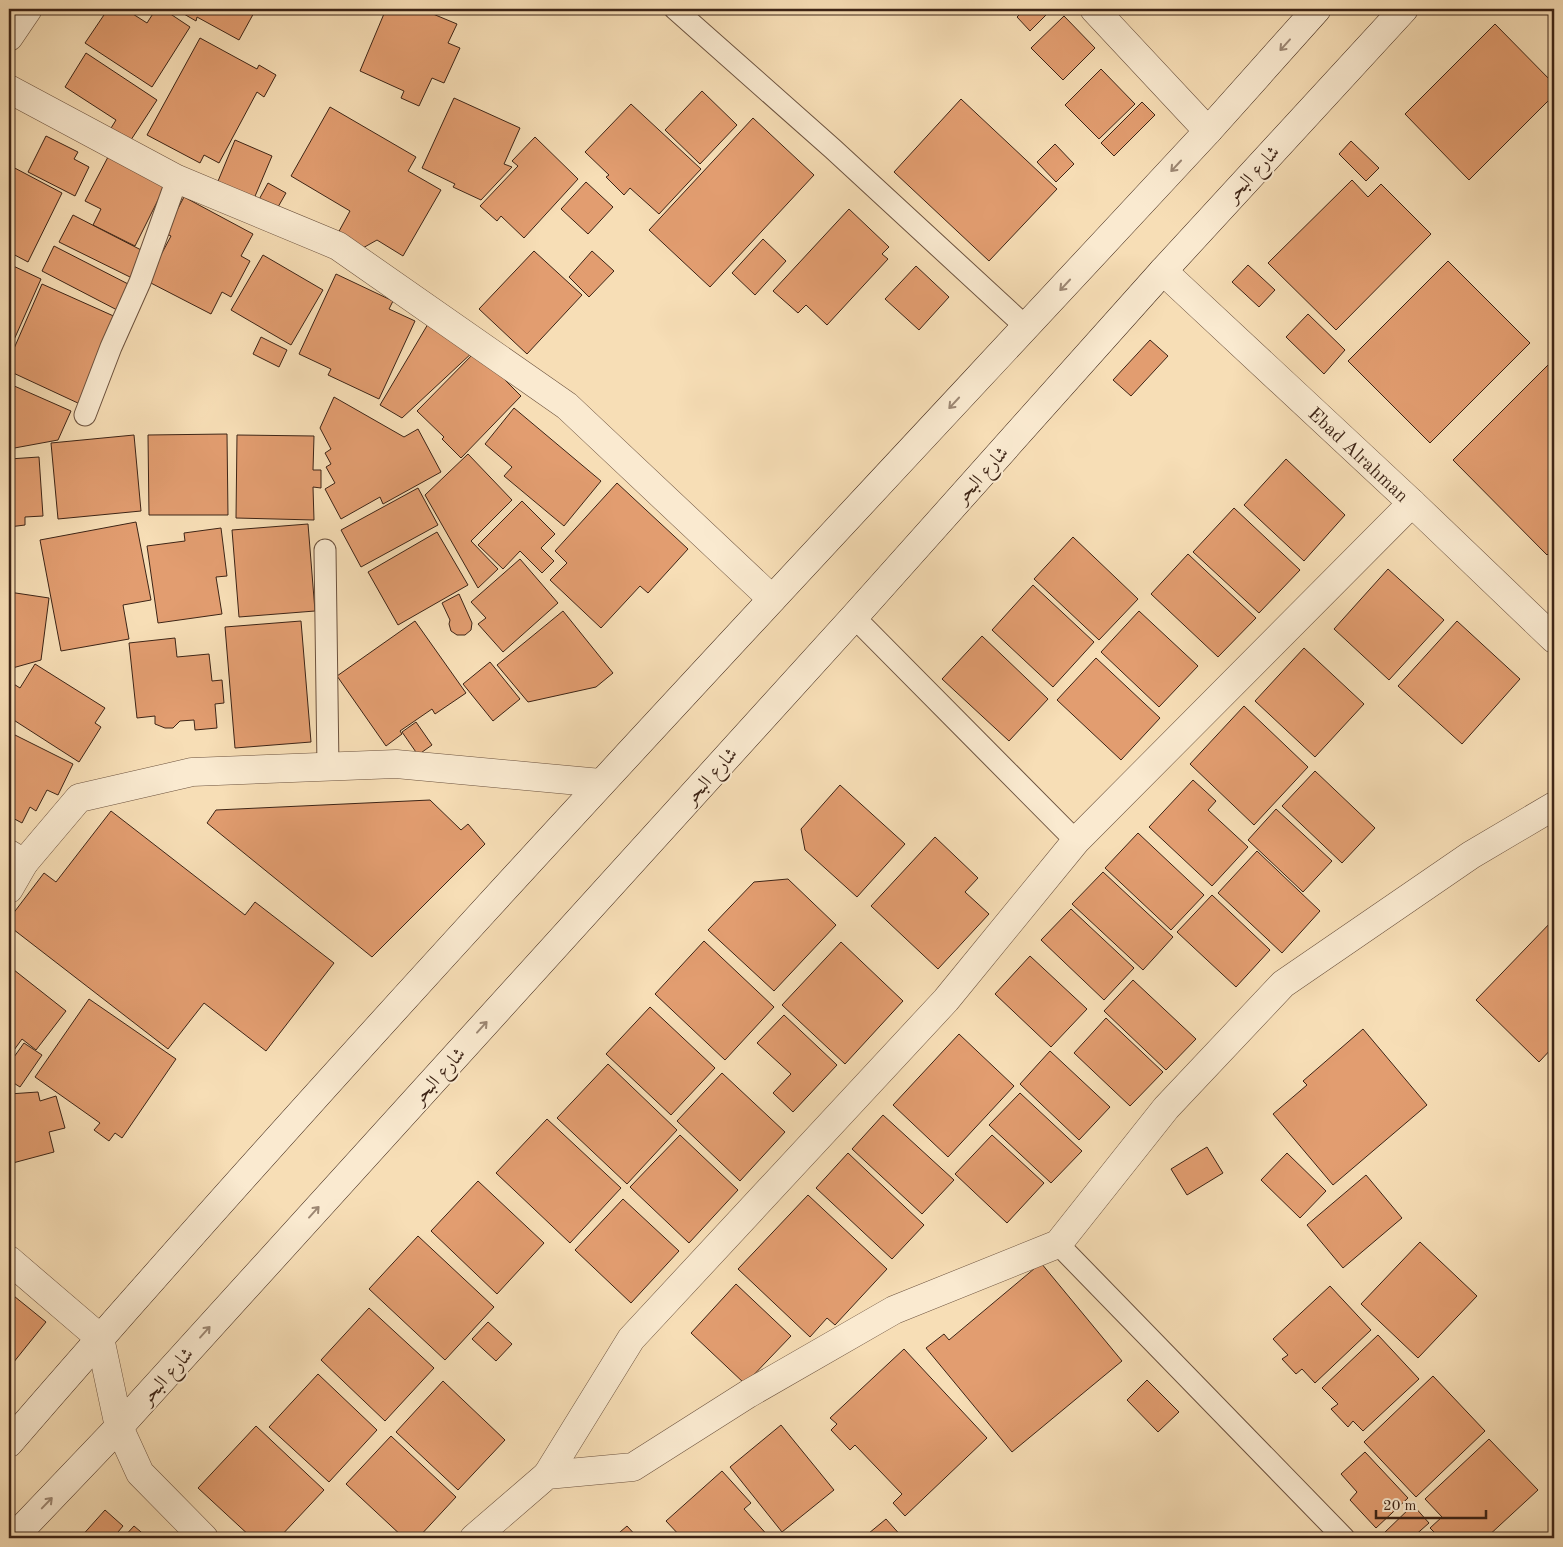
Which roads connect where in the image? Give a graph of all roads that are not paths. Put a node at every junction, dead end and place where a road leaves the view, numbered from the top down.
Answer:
1 (28, 9) edge
2 (675, 9) edge
3 (1094, 9) edge
4 (1317, 9) edge
5 (1404, 9) edge
6 (9, 37) edge
7 (9, 89) edge
8 (1208, 131) junction
9 (177, 180) junction
10 (1162, 271) junction
11 (1026, 326) junction
12 (85, 415) dead end
13 (1412, 503) junction
14 (325, 550) dead end
15 (772, 599) junction
16 (854, 617) junction
17 (1554, 639) edge
18 (328, 767) junction
19 (601, 783) junction
20 (1554, 806) edge
21 (1076, 841) junction
22 (16, 858) edge
23 (9, 889) edge
24 (1058, 1244) junction
25 (9, 1260) edge
26 (100, 1338) junction
27 (119, 1427) junction
28 (9, 1443) edge
29 (547, 1475) junction
30 (13, 1538) edge
31 (204, 1538) edge
32 (474, 1538) edge
33 (1344, 1538) edge

1 - 6 street
2 - 11 lane
3 - 8 street
4 -> 8 street
5 - 10 street, شارع البحر
7 - 9 street
8 -> 11 street
9 - 12 lane
9 - 15 street
10 - 13 street, Ebad Alrahman
10 - 16 street, شارع البحر
11 -> 15 street
13 - 17 street, Ebad Alrahman
13 - 21 street
14 - 18 lane
15 - 19 street
16 - 21 lane
27 -> 16 street, شارع البحر
18 - 19 street
18 - 22 street
19 - 26 street
20 - 24 street
21 - 29 street
22 - 23 street
24 - 29 street
24 - 33 lane
25 - 26 street
26 - 27 street
26 - 28 street
30 -> 27 street, شارع البحر
27 - 31 street
29 - 32 street

